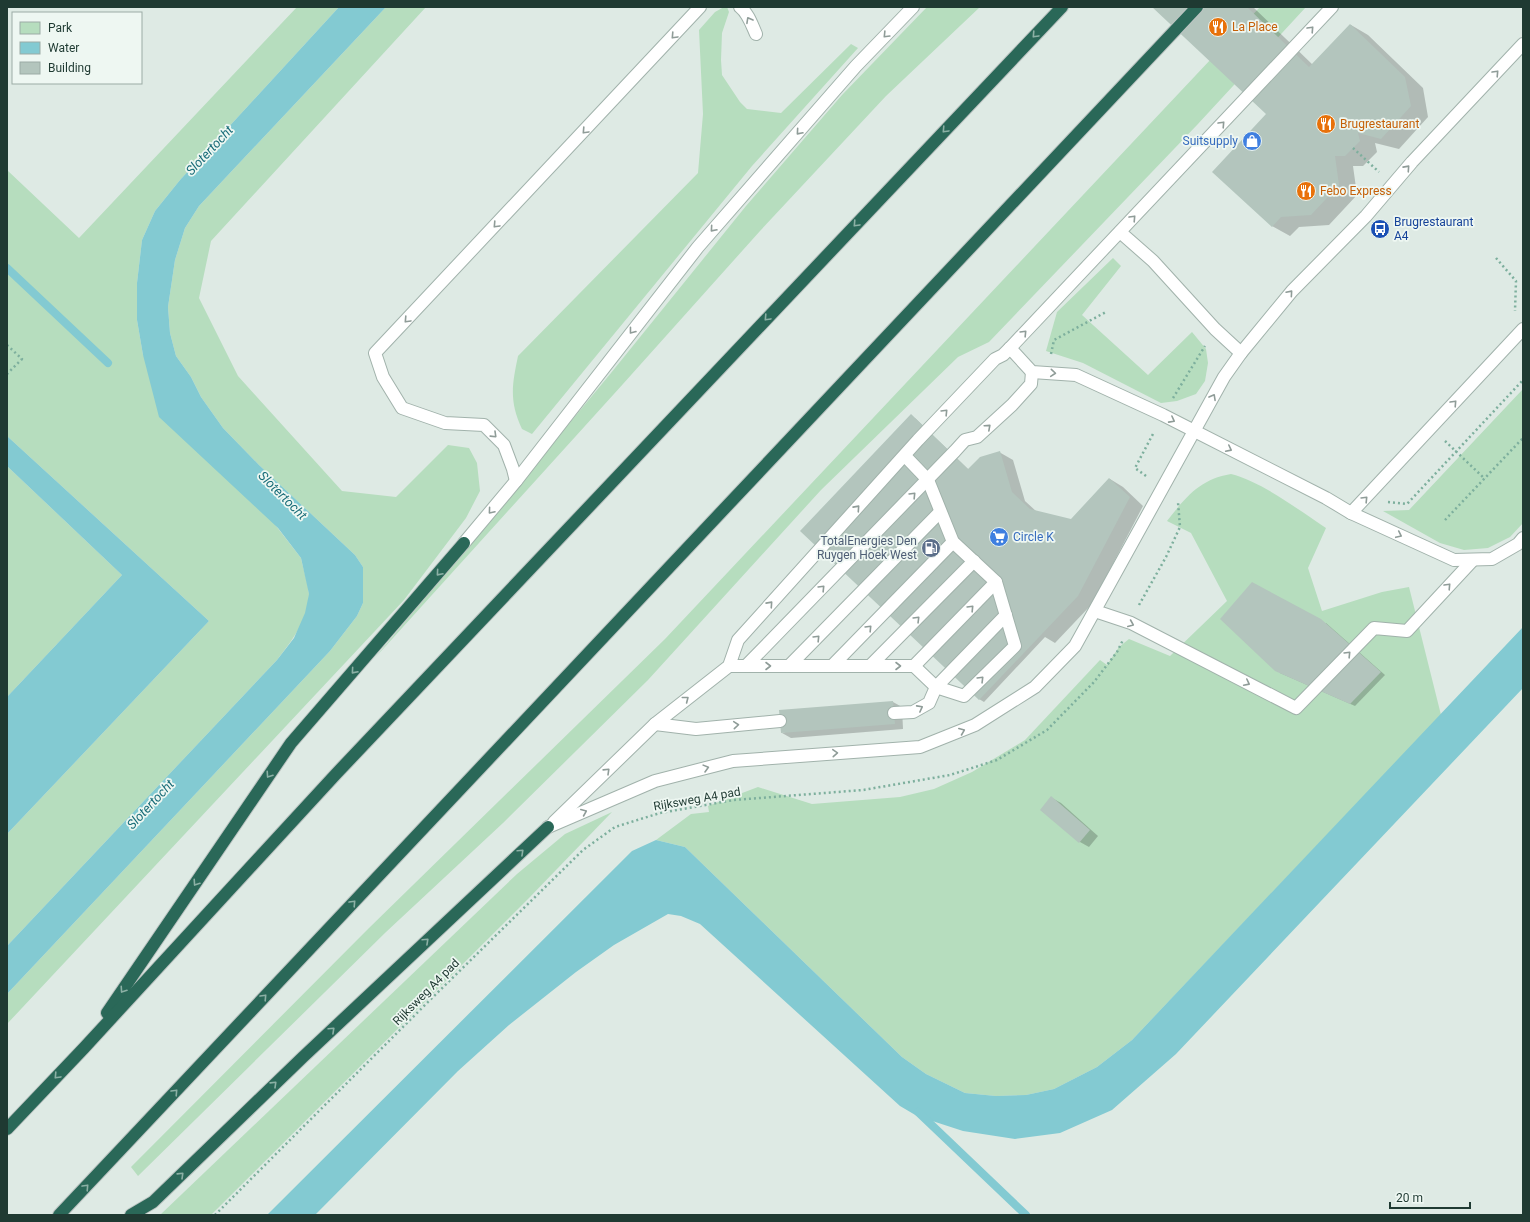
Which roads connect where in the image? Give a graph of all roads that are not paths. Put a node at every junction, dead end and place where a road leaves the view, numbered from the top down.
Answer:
1 (700, 7) edge
2 (740, 7) edge
3 (913, 7) edge
4 (1062, 7) edge
5 (1197, 7) edge
6 (1332, 7) edge
7 (756, 34) dead end
8 (1523, 44) edge
9 (1120, 232) junction
10 (1519, 333) edge
11 (1010, 348) junction
12 (1241, 353) junction
13 (1032, 372) junction
14 (1194, 432) junction
15 (904, 456) junction
16 (928, 480) junction
17 (516, 481) junction
18 (940, 512) junction
19 (1351, 513) junction
20 (1523, 538) edge
21 (953, 542) junction
22 (464, 543) joint
23 (1473, 560) junction
24 (974, 562) junction
25 (996, 582) junction
26 (1095, 611) junction
27 (1006, 615) junction
28 (729, 666) junction
29 (746, 666) junction
30 (789, 666) junction
31 (832, 666) junction
32 (870, 666) junction
33 (914, 666) junction
34 (936, 687) junction
35 (894, 713) dead end
36 (780, 721) dead end
37 (655, 724) junction
38 (548, 827) junction
39 (84, 1048) junction
40 (7, 1129) edge
41 (59, 1215) edge
42 (131, 1215) edge

1 -> 17 lane
7 -> 2 lane
3 -> 17 lane
4 -> 39 highway
41 -> 5 highway
9 -> 6 lane
12 -> 8 lane
11 -> 9 lane
9 - 12 lane
19 -> 10 lane
11 - 13 lane
15 -> 11 lane
14 -> 12 lane
13 -> 14 lane
16 -> 13 lane
14 -> 19 lane
14 - 26 lane
15 - 16 lane
28 -> 15 lane
16 - 18 lane
29 -> 16 lane
17 -> 22 lane
18 - 21 lane
30 -> 18 lane
19 -> 23 lane
20 - 23 lane
21 - 24 lane
31 -> 21 lane
22 -> 39 highway
26 -> 23 lane
24 - 25 lane
32 -> 24 lane
25 - 27 lane
33 -> 25 lane
38 -> 26 lane
27 - 34 lane
34 -> 27 lane
28 - 29 lane
37 -> 28 lane
29 -> 30 lane
30 - 31 lane
31 - 32 lane
32 -> 33 lane
33 - 34 lane
35 -> 34 lane
37 -> 36 lane
38 -> 37 lane
42 -> 38 highway
39 -> 40 highway

